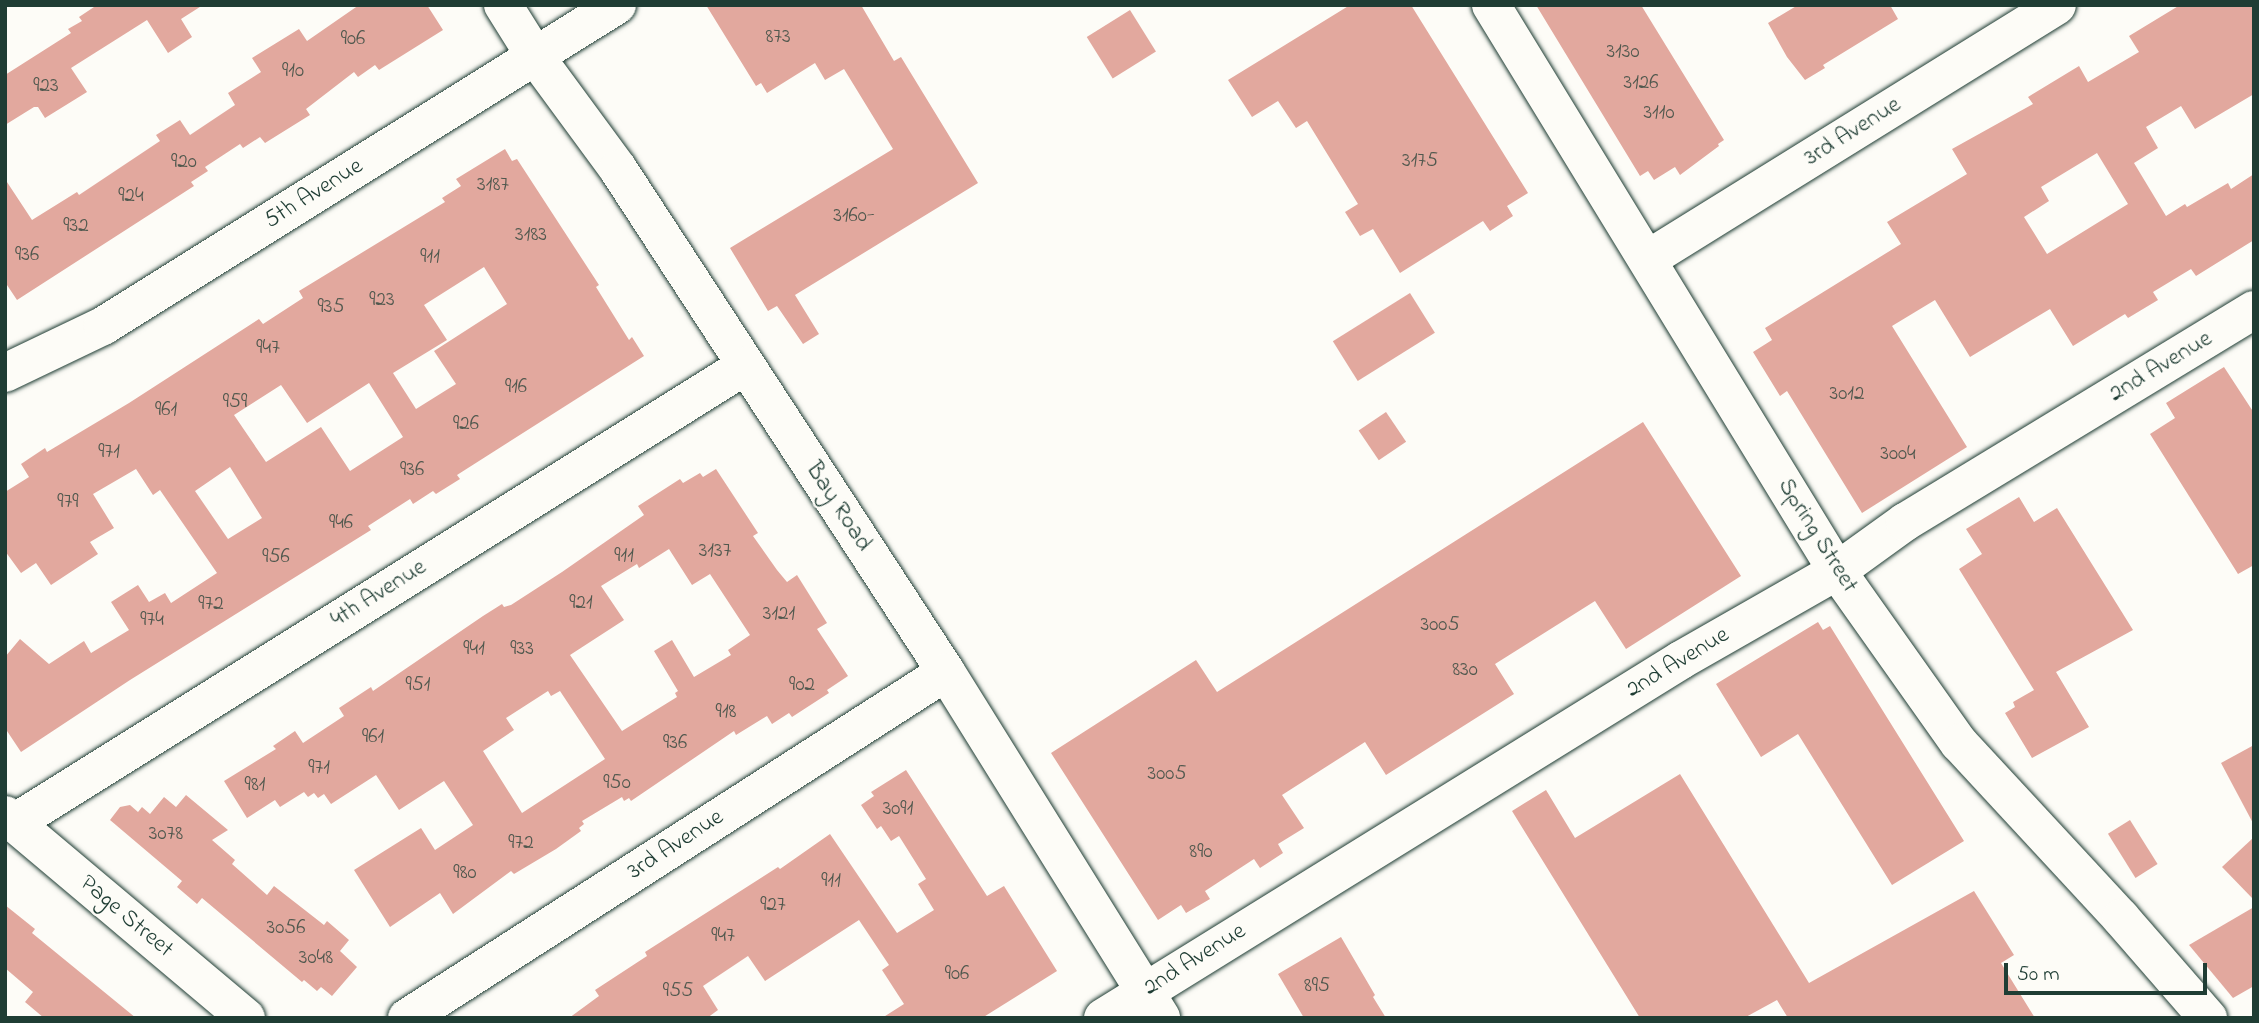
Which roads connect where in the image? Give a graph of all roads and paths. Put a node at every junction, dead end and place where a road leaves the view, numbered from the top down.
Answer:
1 (503, 5) edge
2 (617, 5) edge
3 (1492, 5) edge
4 (2057, 5) edge
5 (535, 56) junction
6 (1648, 258) junction
7 (2254, 310) edge
8 (745, 366) junction
9 (5, 373) edge
10 (1837, 571) junction
11 (946, 672) junction
12 (10, 819) edge
13 (1153, 1005) edge
14 (246, 1018) edge
15 (407, 1018) edge
16 (1103, 1018) edge
17 (2208, 1018) edge

1 - 5 street, Bay Road
2 - 5 street, 5th Avenue
3 - 6 street, Spring Street
4 - 6 street, 3rd Avenue
5 - 8 street, Bay Road
5 - 9 street, 5th Avenue
6 - 10 street, Spring Street
7 - 10 street, 2nd Avenue
8 - 11 street, Bay Road
8 - 12 street, 4th Avenue
10 - 13 street, 2nd Avenue
10 - 17 street, Spring Street
11 - 13 street, Bay Road
11 - 15 street, 3rd Avenue
12 - 14 street, Page Street
13 - 16 street, 2nd Avenue

